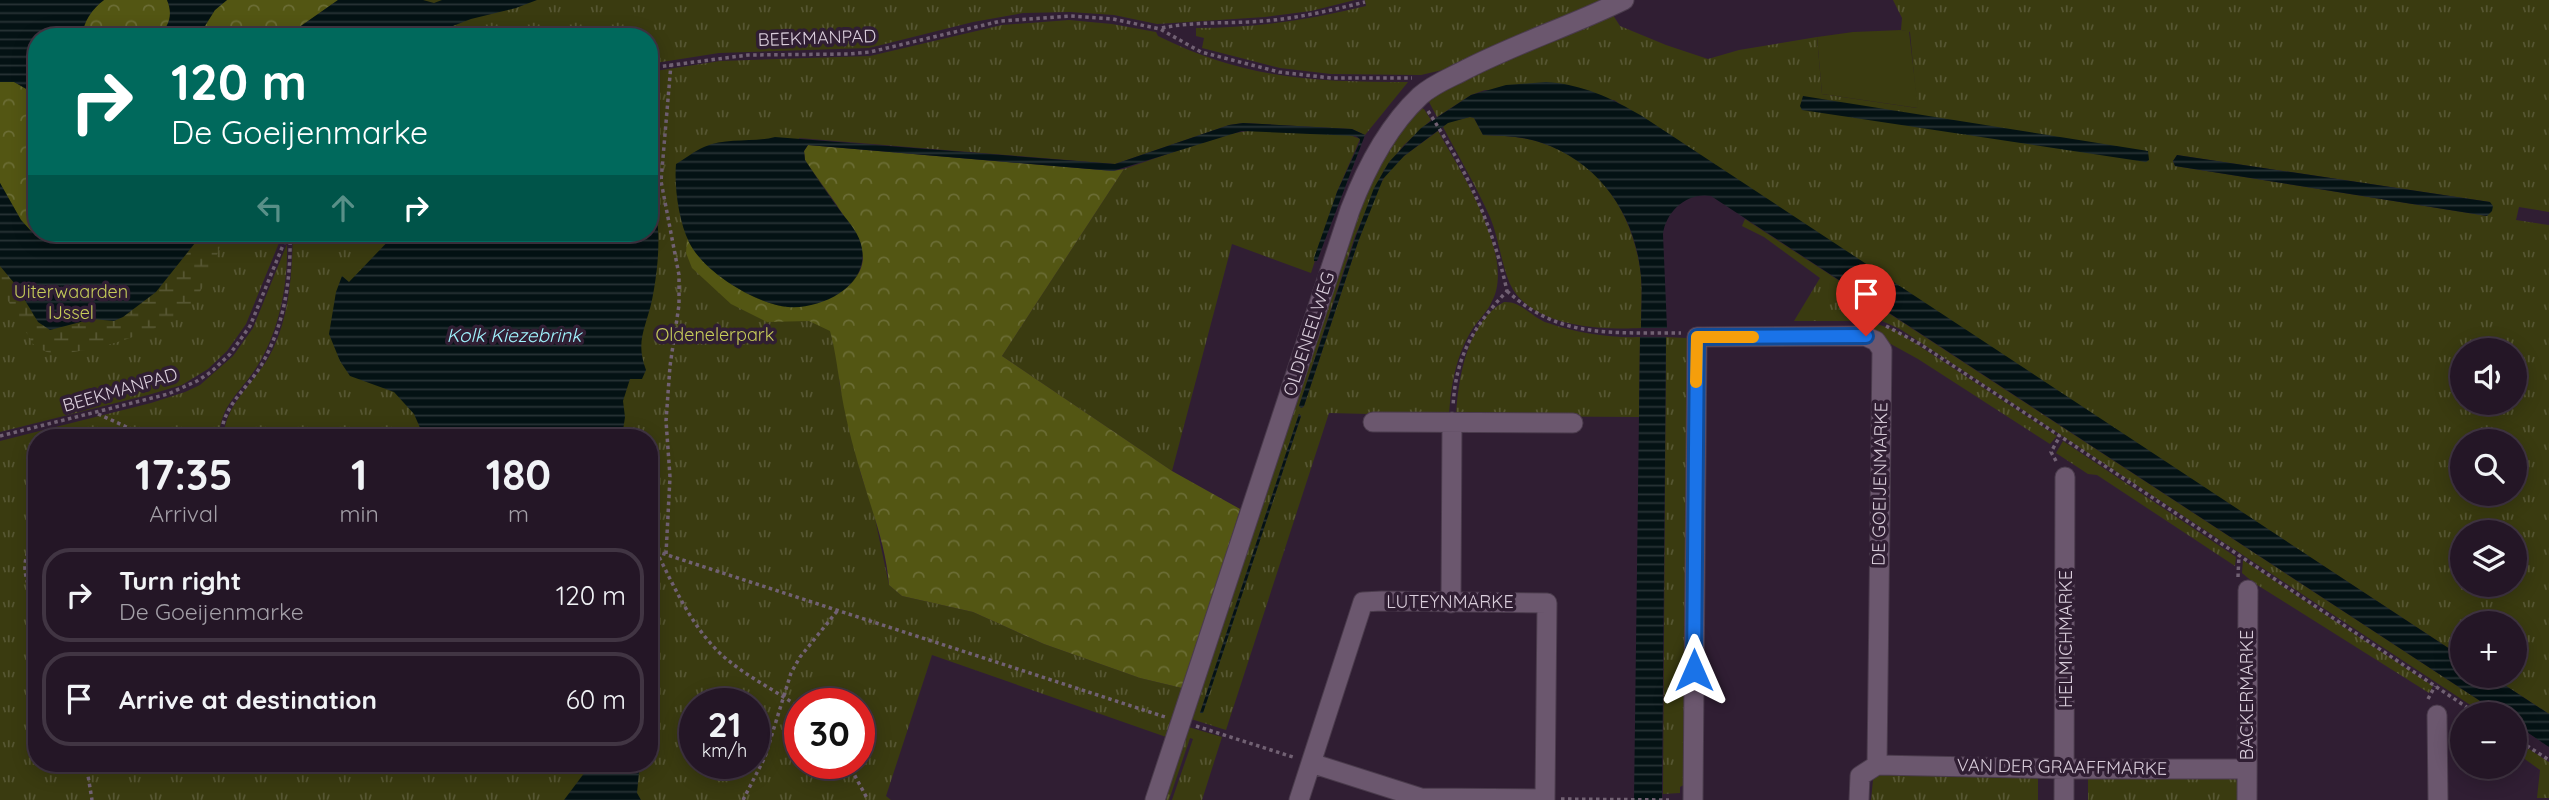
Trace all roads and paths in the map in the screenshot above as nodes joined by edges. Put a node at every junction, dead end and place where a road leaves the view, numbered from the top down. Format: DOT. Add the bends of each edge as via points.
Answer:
graph roads {
  1 [pos="1624,0"];
  2 [pos="1365,2"];
  3 [pos="1160,29"];
  4 [pos="671,64"];
  5 [pos="658,66"];
  6 [pos="1431,87"];
  7 [pos="1428,110"];
  8 [pos="658,172"];
  9 [pos="662,181"];
  10 [pos="285,242"];
  11 [pos="289,242"];
  12 [pos="1507,291"];
  13 [pos="1877,323"];
  14 [pos="1687,334"];
  15 [pos="96,413"];
  16 [pos="1373,422"];
  17 [pos="1452,422"];
  18 [pos="1573,423"];
  19 [pos="28,429"];
  20 [pos="29,429"];
  21 [pos="131,429"];
  22 [pos="222,429"];
  23 [pos="0,436"];
  24 [pos="2060,436"];
  25 [pos="2066,477"];
  26 [pos="28,551"];
  27 [pos="658,552"];
  28 [pos="666,554"];
  29 [pos="658,555"];
  30 [pos="28,582"];
  31 [pos="2248,590"];
  32 [pos="1451,603"];
  33 [pos="838,610"];
  34 [pos="783,698"];
  35 [pos="2459,702"];
  36 [pos="2437,715"];
  37 [pos="1181,722"];
  38 [pos="2527,746"];
  39 [pos="2549,760"];
  40 [pos="1311,763"];
  41 [pos="1877,765"];
  42 [pos="2065,769"];
  43 [pos="2247,769"];
  44 [pos="87,772"];
  45 [pos="857,779"];
  46 [pos="1545,799"];
  47 [pos="92,800"];
  48 [pos="743,800"];
  49 [pos="868,800"];
  50 [pos="1155,800"];
  51 [pos="1299,800"];
  52 [pos="1632,800"];
  53 [pos="1669,800"];
  54 [pos="1693,800"];
  55 [pos="1859,800"];
  56 [pos="2064,800"];
  57 [pos="2247,800"];
  58 [pos="2438,800"];
  1 -- 6 [label="street, OLDENEELWEG"];
  2 -- 3 [label="path" via="1294,18"];
  3 -- 4 [label="path, BEEKMANPAD" via="1113,19 1023,18 870,52 748,55"];
  3 -- 6 [label="path, BEEKMANPAD" via="1195,49 1268,70 1331,78 1418,78"];
  4 -- 5 [label="path, BEEKMANPAD"];
  4 -- 9 [label="path"];
  6 -- 37 [label="street, OLDENEELWEG" via="1389,133 1360,186"];
  7 -- 12 [label="path" via="1485,214"];
  8 -- 9 [label="path"];
  9 -- 28 [label="path" via="679,275 666,421 670,477"];
  10 -- 15 [label="path, BEEKMANPAD" via="250,326 220,363 183,388"];
  11 -- 22 [label="path" via="280,322 262,364 226,411"];
  12 -- 14 [label="path" via="1534,313 1556,323 1600,331"];
  12 -- 17 [label="path" via="1482,319 1465,348 1457,373"];
  13 -- 24 [label="path" via="1894,328"];
  14 -- 41 [label="street, DE GOEIJENMARKE" via="1866,336 1882,350"];
  14 -- 54 [label="street"];
  15 -- 20 [label="path, BEEKMANPAD"];
  15 -- 21 [label="path"];
  16 -- 17 [label="street"];
  17 -- 18 [label="street"];
  17 -- 32 [label="street"];
  19 -- 23 [label="path, BEEKMANPAD"];
  24 -- 25 [label="path" via="2051,452"];
  24 -- 35 [label="path"];
  25 -- 42 [label="street, HELMICHMARKE"];
  26 -- 30 [label="path" via="24,564"];
  27 -- 28 [label="path"];
  28 -- 33 [label="path"];
  29 -- 34 [label="path" via="691,619 713,646"];
  31 -- 43 [label="street, BACKERMARKE"];
  32 -- 40 [label="street, LUTEYNMARKE" via="1363,601"];
  32 -- 46 [label="street, LUTEYNMARKE" via="1547,603"];
  33 -- 34 [label="path" via="795,666"];
  33 -- 37 [label="path"];
  34 -- 48 [label="path" via="765,757"];
  36 -- 58 [label="street"];
  37 -- 40 [label="path"];
  37 -- 50 [label="street, OLDENEELWEG"];
  38 -- 39 [label="path"];
  40 -- 46 [label="street" via="1421,798"];
  40 -- 51 [label="street, LUTEYNMARKE"];
  41 -- 42 [label="street, VAN DER GRAAFFMARKE"];
  41 -- 55 [label="street" via="1860,776"];
  42 -- 43 [label="street, VAN DER GRAAFFMARKE"];
  42 -- 56 [label="street, HELMICHMARKE"];
  43 -- 57 [label="street, BACKERMARKE"];
  44 -- 47 [label="path"];
  45 -- 49 [label="path"];
  46 -- 52 [label="path"];
  52 -- 53 [label="path"];
}
